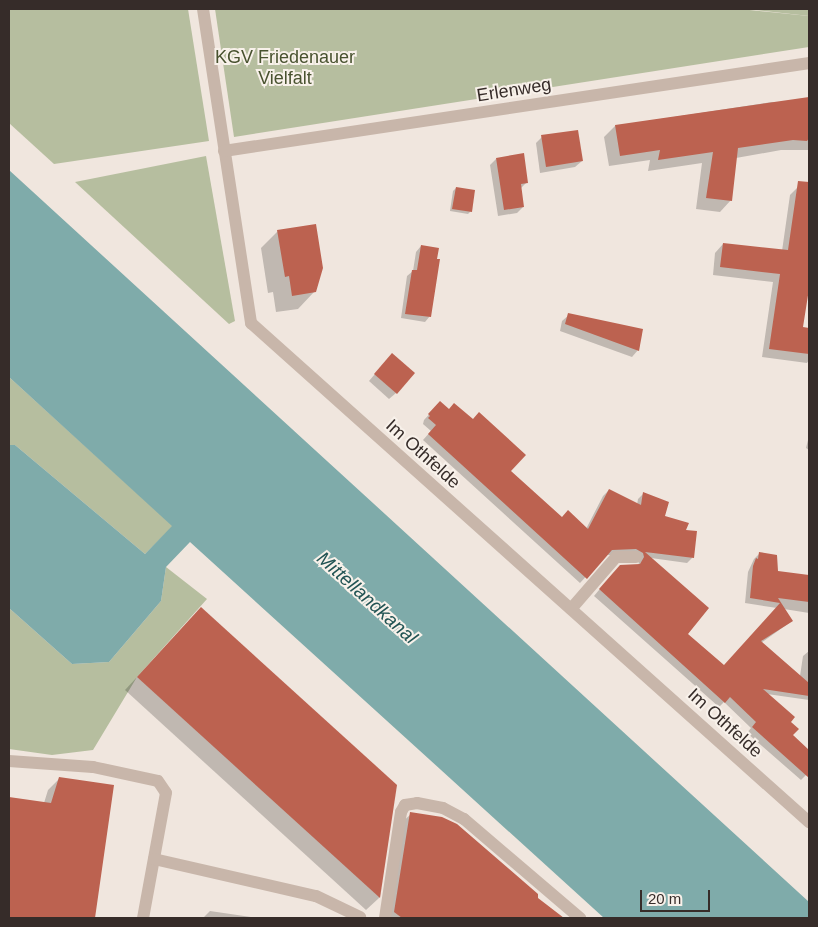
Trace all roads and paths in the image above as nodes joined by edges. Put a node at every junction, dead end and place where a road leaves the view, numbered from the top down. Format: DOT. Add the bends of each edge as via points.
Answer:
graph roads {
  1 [pos="203,9"];
  2 [pos="809,63"];
  3 [pos="224,151"];
  4 [pos="636,557"];
  5 [pos="571,609"];
  6 [pos="9,760"];
  7 [pos="809,822"];
  8 [pos="154,859"];
  9 [pos="360,917"];
  10 [pos="142,918"];
  11 [pos="385,918"];
  12 [pos="580,918"];
  1 -- 3 [label="street, Im Othfelde"];
  2 -- 3 [label="street, Erlenweg"];
  3 -- 5 [label="street, Im Othfelde" via="251,323"];
  4 -- 5 [label="street" via="616,558"];
  5 -- 7 [label="street, Im Othfelde"];
  6 -- 8 [label="street" via="93,767 158,781 166,794"];
  8 -- 9 [label="street" via="316,896"];
  8 -- 10 [label="street"];
  11 -- 12 [label="street" via="401,812 405,805 417,803 443,808 464,819"];
}
